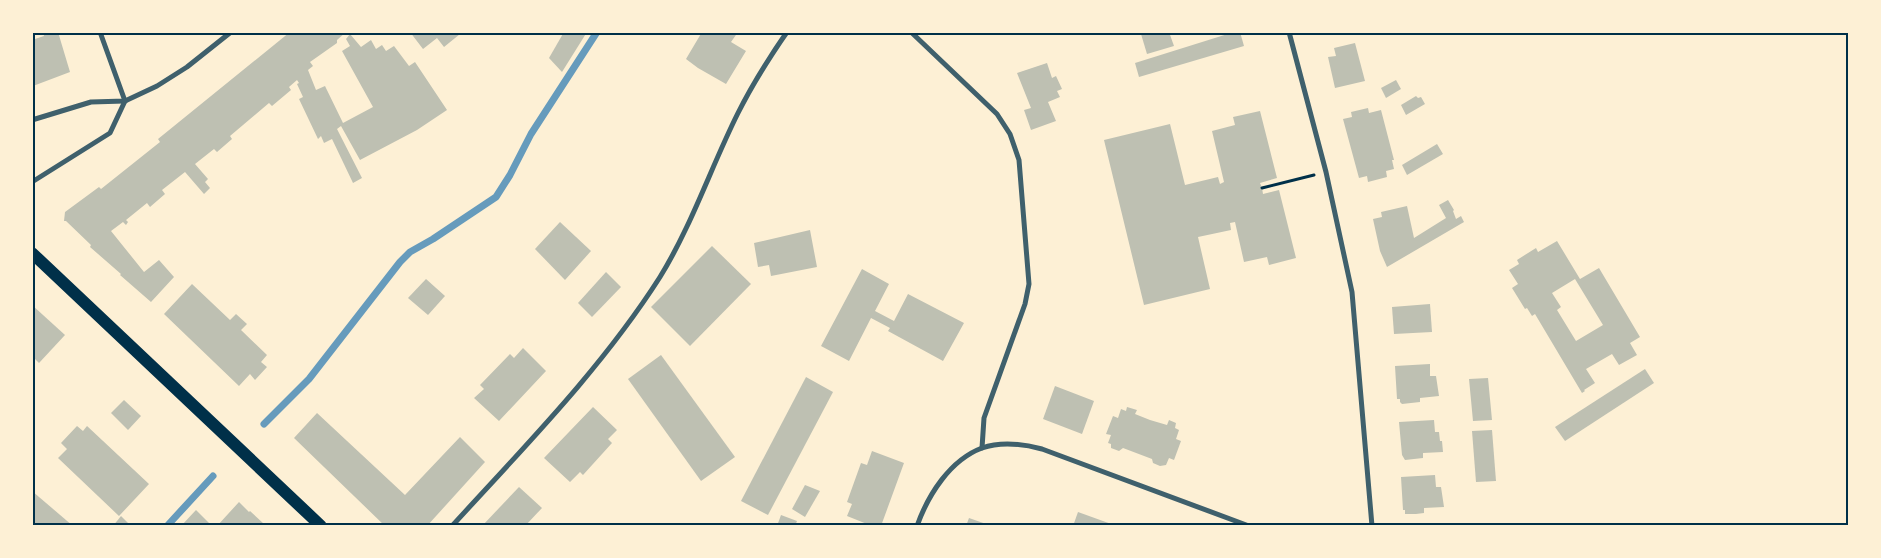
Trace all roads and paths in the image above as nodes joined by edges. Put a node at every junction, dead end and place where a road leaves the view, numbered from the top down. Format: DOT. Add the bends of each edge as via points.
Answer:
graph roads {
  1 [pos="100,32"];
  2 [pos="231,32"];
  3 [pos="787,32"];
  4 [pos="911,32"];
  5 [pos="1289,32"];
  6 [pos="125,101"];
  7 [pos="32,120"];
  8 [pos="1326,172"];
  9 [pos="32,182"];
  10 [pos="1262,188"];
  11 [pos="32,253"];
  12 [pos="982,448"];
  13 [pos="321,526"];
  14 [pos="452,526"];
  15 [pos="917,526"];
  16 [pos="1249,526"];
  17 [pos="1372,526"];
  1 -- 6 [label="street"];
  2 -- 6 [label="street" via="187,67"];
  3 -- 14 [label="street" via="738,113 660,276 578,387"];
  4 -- 12 [label="street" via="997,114 1010,134 1019,160 1029,284 1025,304 984,418"];
  5 -- 8 [label="street"];
  6 -- 7 [label="street" via="91,102"];
  6 -- 9 [label="street" via="110,133"];
  8 -- 10 [label="path"];
  8 -- 17 [label="street" via="1352,292"];
  11 -- 13 [label="main road"];
  12 -- 15 [label="street" via="962,459 948,473 933,492"];
  12 -- 16 [label="street" via="1020,444 1042,449"];
}
